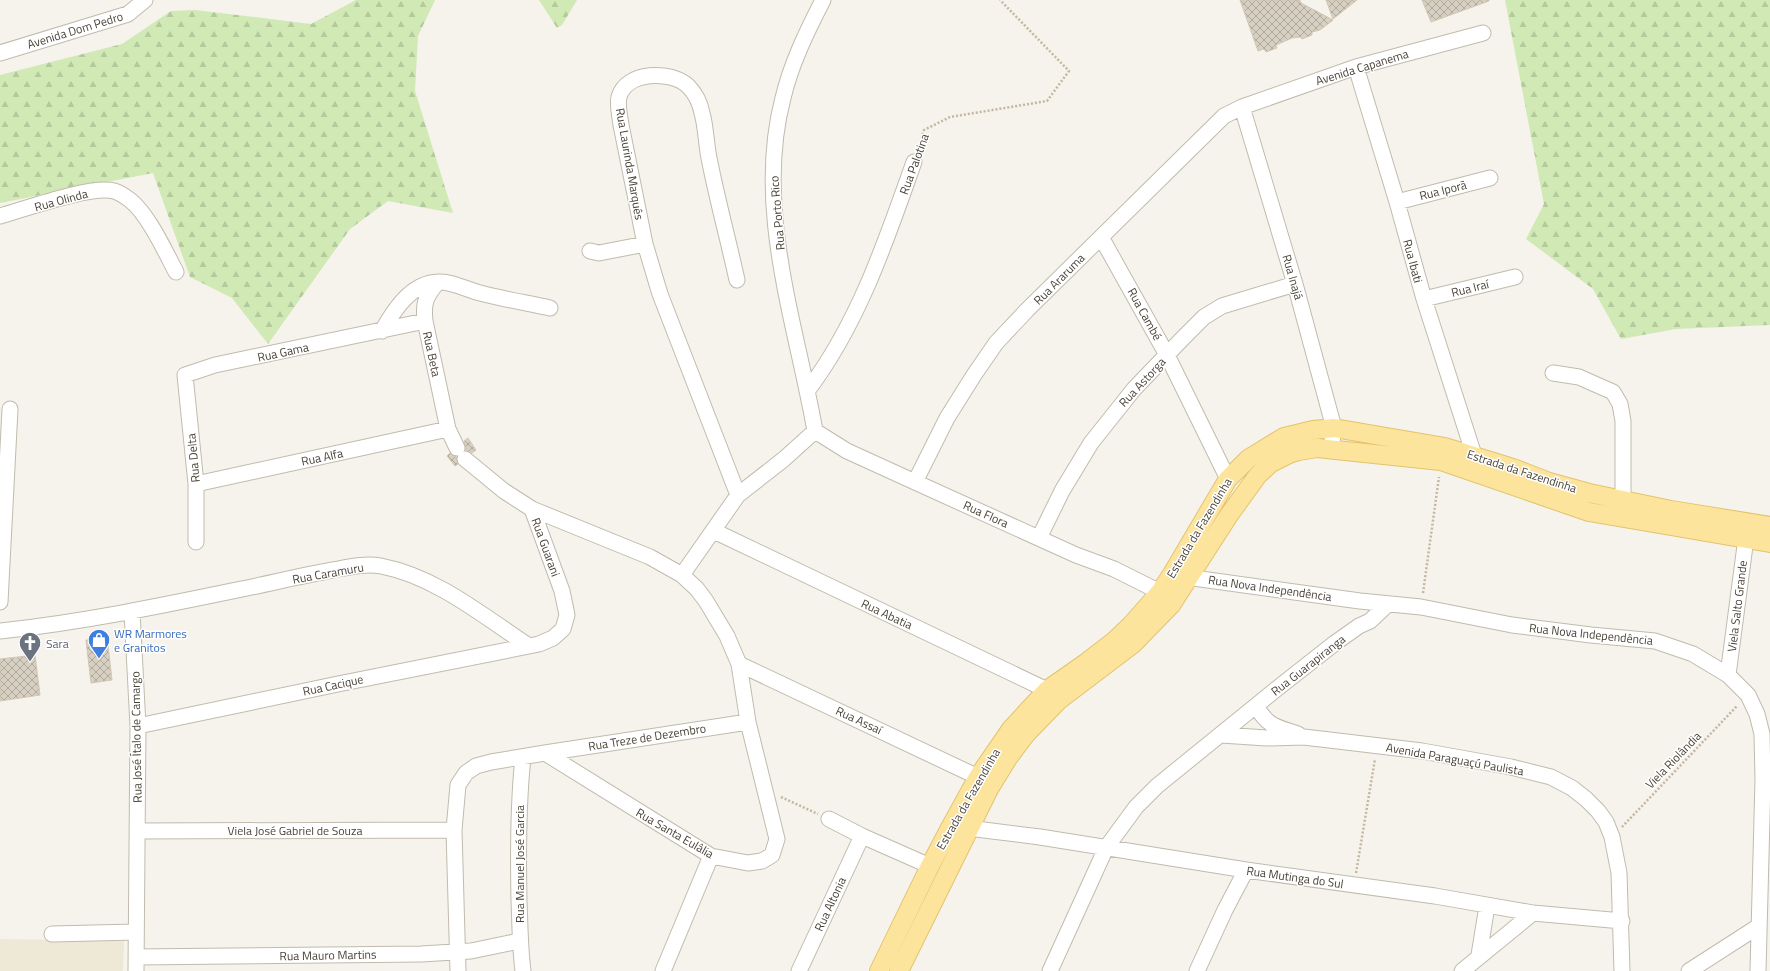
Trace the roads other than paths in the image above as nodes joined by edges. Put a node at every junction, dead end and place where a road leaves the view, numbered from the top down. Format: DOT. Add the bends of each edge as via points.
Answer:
graph roads {
  1 [pos="145,0"];
  2 [pos="823,0"];
  3 [pos="1484,33"];
  4 [pos="0,53"];
  5 [pos="1356,67"];
  6 [pos="1242,107"];
  7 [pos="914,162"];
  8 [pos="1490,178"];
  9 [pos="1397,202"];
  10 [pos="0,216"];
  11 [pos="1101,237"];
  12 [pos="645,244"];
  13 [pos="590,251"];
  14 [pos="176,272"];
  15 [pos="1516,277"];
  16 [pos="738,280"];
  17 [pos="438,282"];
  18 [pos="1295,284"];
  19 [pos="1424,299"];
  20 [pos="550,308"];
  21 [pos="425,321"];
  22 [pos="382,331"];
  23 [pos="1167,355"];
  24 [pos="1553,372"];
  25 [pos="185,375"];
  26 [pos="808,390"];
  27 [pos="10,409"];
  28 [pos="1334,428"];
  29 [pos="448,429"];
  30 [pos="815,431"];
  31 [pos="1331,449"];
  32 [pos="1474,455"];
  33 [pos="1228,479"];
  34 [pos="915,482"];
  35 [pos="196,484"];
  36 [pos="738,495"];
  37 [pos="1623,500"];
  38 [pos="532,509"];
  39 [pos="1770,526"];
  40 [pos="714,532"];
  41 [pos="1039,538"];
  42 [pos="1746,538"];
  43 [pos="196,542"];
  44 [pos="1770,543"];
  45 [pos="1172,574"];
  46 [pos="682,575"];
  47 [pos="1190,578"];
  48 [pos="1160,592"];
  49 [pos="1360,601"];
  50 [pos="0,602"];
  51 [pos="1388,604"];
  52 [pos="132,612"];
  53 [pos="1359,626"];
  54 [pos="0,631"];
  55 [pos="529,646"];
  56 [pos="739,664"];
  57 [pos="1728,675"];
  58 [pos="1053,695"];
  59 [pos="1256,706"];
  60 [pos="748,722"];
  61 [pos="138,726"];
  62 [pos="1225,732"];
  63 [pos="1304,737"];
  64 [pos="545,752"];
  65 [pos="523,757"];
  66 [pos="978,776"];
  67 [pos="829,819"];
  68 [pos="968,828"];
  69 [pos="137,830"];
  70 [pos="454,830"];
  71 [pos="862,836"];
  72 [pos="1106,848"];
  73 [pos="711,856"];
  74 [pos="930,866"];
  75 [pos="1246,870"];
  76 [pos="1487,906"];
  77 [pos="1533,913"];
  78 [pos="1763,920"];
  79 [pos="1622,921"];
  80 [pos="136,932"];
  81 [pos="52,934"];
  82 [pos="519,941"];
  83 [pos="457,952"];
  84 [pos="1479,955"];
  85 [pos="136,964"];
  86 [pos="458,971"];
  87 [pos="523,971"];
  88 [pos="663,971"];
  89 [pos="798,971"];
  90 [pos="879,971"];
  91 [pos="899,971"];
  92 [pos="1050,971"];
  93 [pos="1197,971"];
  94 [pos="1462,971"];
  95 [pos="1622,971"];
  96 [pos="1689,971"];
  97 [pos="1758,971"];
  1 -- 4 [label="street, Avenida Dom Pedro" via="128,14"];
  2 -- 26 [label="street, Rua Porto Rico" via="801,46 783,98 776,131 773,169 778,240"];
  3 -- 5 [label="street, Avenida Capanema"];
  5 -- 6 [label="street, Avenida Capanema"];
  5 -- 9 [label="street, Rua Ibati"];
  6 -- 11 [label="street, Rua Araruma" via="1224,116 1212,126"];
  6 -- 18 [label="street, Rua Inajá"];
  7 -- 26 [label="street, Rua Palotina" via="880,258 857,308 836,349"];
  8 -- 9 [label="street, Rua Iporã"];
  9 -- 19 [label="street, Rua Ibati"];
  10 -- 14 [label="street, Rua Olinda" via="72,195 113,191 130,199 141,212"];
  11 -- 23 [label="street, Rua Cambé"];
  11 -- 34 [label="street, Rua Araruma" via="996,343 947,418"];
  12 -- 13 [label="street" via="598,253"];
  12 -- 16 [label="street, Rua Laurinda Marquês" via="621,125 620,97 624,89 640,78 662,75 687,86 697,98"];
  12 -- 36 [label="street, Rua Laurinda Marquês" via="660,294"];
  15 -- 19 [label="street, Rua Iraí"];
  17 -- 20 [label="street"];
  17 -- 21 [label="street, Rua Beta" via="428,294 423,307"];
  17 -- 22 [label="street" via="420,287 408,296 398,306"];
  18 -- 23 [label="street, Rua Astorga" via="1222,306 1204,318"];
  18 -- 28 [label="street, Rua Inajá"];
  19 -- 32 [label="street, Rua Ibati"];
  21 -- 22 [label="street, Rua Gama"];
  21 -- 29 [label="street, Rua Beta"];
  22 -- 25 [label="street, Rua Gama" via="215,365"];
  23 -- 33 [label="street, Rua Cambé"];
  23 -- 41 [label="street, Rua Astorga" via="1134,388 1091,443 1062,490"];
  24 -- 37 [label="street" via="1579,377 1613,392 1620,404 1623,421"];
  25 -- 35 [label="street, Rua Delta"];
  26 -- 30 [label="street, Rua Porto Rico"];
  27 -- 50 [label="street"];
  28 -- 31 [label="street, Rua Inajá"];
  28 -- 32 [label="main road, Estrada da Fazendinha" via="1445,447"];
  28 -- 33 [label="main road, Estrada da Fazendinha" via="1284,437 1248,459"];
  29 -- 35 [label="street, Rua Alfa"];
  29 -- 38 [label="street, Rua Guarani" via="461,453 504,491"];
  30 -- 34 [label="street, Rua Flora" via="848,451"];
  30 -- 36 [label="street"];
  31 -- 42 [label="main road, Estrada da Fazendinha" via="1441,461 1589,512"];
  31 -- 47 [label="main road, Estrada da Fazendinha" via="1299,451 1271,463 1245,492"];
  32 -- 37 [label="main road, Estrada da Fazendinha" via="1549,482"];
  33 -- 45 [label="main road, Estrada da Fazendinha"];
  34 -- 41 [label="street, Rua Flora"];
  35 -- 43 [label="street, Rua Delta"];
  36 -- 40 [label="street"];
  37 -- 39 [label="main road, Estrada da Fazendinha"];
  38 -- 46 [label="street, Rua Santa Eulâlia" via="650,557"];
  38 -- 55 [label="street, Rua Guarani" via="562,591 567,615 564,629 553,638"];
  40 -- 46 [label="street"];
  40 -- 58 [label="street, Rua Abatia"];
  41 -- 48 [label="street, Rua Flora" via="1114,569"];
  42 -- 44 [label="main road, Estrada da Fazendinha"];
  42 -- 57 [label="street, Viela Salto Grande"];
  45 -- 47 [label="street, Rua Nova Independência"];
  45 -- 48 [label="main road, Estrada da Fazendinha"];
  46 -- 56 [label="street, Rua Santa Eulâlia" via="706,601 727,636"];
  47 -- 49 [label="street, Rua Nova Independência"];
  47 -- 58 [label="main road, Estrada da Fazendinha" via="1171,605 1133,644"];
  48 -- 58 [label="main road, Estrada da Fazendinha" via="1114,642"];
  49 -- 51 [label="street, Rua Nova Independência"];
  49 -- 53 [label="street"];
  51 -- 53 [label="street, Rua Guarapiranga" via="1370,621"];
  51 -- 57 [label="street, Rua Nova Independência" via="1421,607 1512,625 1655,640 1693,654"];
  52 -- 54 [label="street" via="56,625"];
  52 -- 55 [label="street, Rua Caramuru" via="316,573 379,565 400,570 441,589"];
  52 -- 61 [label="street, Rua José Ítalo de Camargo"];
  53 -- 59 [label="street, Rua Guarapiranga"];
  55 -- 61 [label="street, Rua Cacique"];
  56 -- 60 [label="street, Rua Santa Eulâlia"];
  56 -- 66 [label="street, Rua Assaí"];
  57 -- 78 [label="street, Rua Nova Independência" via="1748,695 1757,714 1762,734"];
  58 -- 66 [label="main road, Estrada da Fazendinha" via="1011,729"];
  58 -- 68 [label="main road, Estrada da Fazendinha" via="1008,758"];
  59 -- 62 [label="street, Rua Guarapiranga"];
  59 -- 63 [label="street, Avenida Paraguaçú Paulista" via="1269,724"];
  60 -- 64 [label="street, Rua Treze de Dezembro"];
  60 -- 73 [label="street, Rua Santa Eulâlia" via="777,839 772,855 762,861 748,863"];
  61 -- 69 [label="street, Rua José Ítalo de Camargo"];
  62 -- 63 [label="street, Avenida Paraguaçú Paulista" via="1267,738"];
  62 -- 72 [label="street" via="1136,807"];
  63 -- 79 [label="street, Avenida Paraguaçú Paulista" via="1470,759 1551,777 1572,788 1598,811 1612,837 1619,873"];
  64 -- 65 [label="street"];
  64 -- 73 [label="street, Rua Santa Eulâlia"];
  65 -- 70 [label="street" via="476,766 466,773 458,785"];
  65 -- 82 [label="street, Rua Manuel José Garcia" via="519,794"];
  66 -- 74 [label="main road, Estrada da Fazendinha"];
  67 -- 71 [label="street"];
  68 -- 72 [label="street, Rua Mutinga do Sul"];
  68 -- 91 [label="main road, Estrada da Fazendinha"];
  69 -- 70 [label="street, Viela José Gabriel de Souza"];
  69 -- 80 [label="street, Rua José Ítalo de Camargo"];
  70 -- 83 [label="street"];
  71 -- 74 [label="street"];
  71 -- 89 [label="street, Rua Altonia"];
  72 -- 75 [label="street, Rua Mutinga do Sul"];
  72 -- 92 [label="street"];
  73 -- 88 [label="street"];
  74 -- 90 [label="main road, Estrada da Fazendinha"];
  75 -- 76 [label="street, Rua Mutinga do Sul" via="1435,896"];
  75 -- 93 [label="street"];
  76 -- 77 [label="street, Rua Mutinga do Sul"];
  76 -- 84 [label="street"];
  77 -- 79 [label="street, Rua Mutinga do Sul"];
  77 -- 84 [label="street" via="1506,937"];
  78 -- 96 [label="street"];
  78 -- 97 [label="street, Rua Nova Independência"];
  79 -- 95 [label="street, Avenida Paraguaçú Paulista"];
  80 -- 81 [label="street"];
  80 -- 85 [label="street, Rua José Ítalo de Camargo"];
  82 -- 83 [label="street, Rua Mauro Martins"];
  82 -- 87 [label="street, Rua Manuel José Garcia"];
  83 -- 85 [label="street, Rua Mauro Martins"];
  83 -- 86 [label="street"];
  84 -- 94 [label="street"];
}
